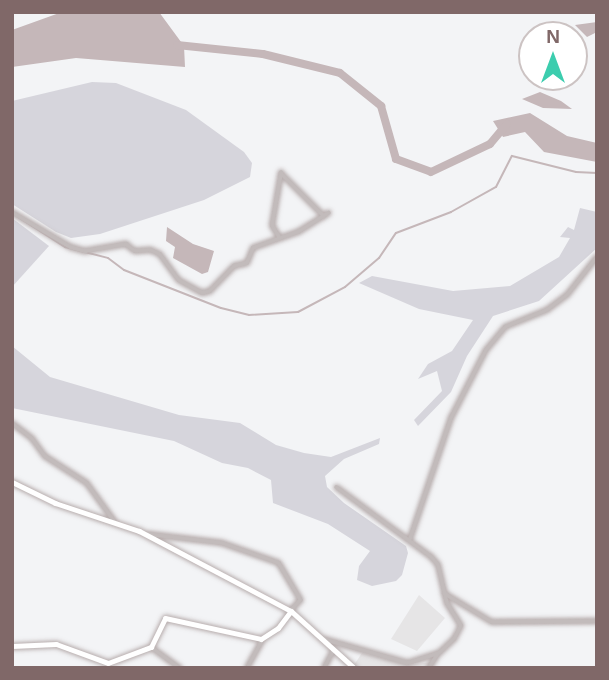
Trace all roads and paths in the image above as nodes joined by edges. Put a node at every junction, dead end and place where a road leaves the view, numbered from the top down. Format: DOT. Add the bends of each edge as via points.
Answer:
graph roads {
  1 [pos="12,212"];
  2 [pos="328,213"];
  3 [pos="324,216"];
  4 [pos="279,237"];
  5 [pos="597,257"];
  6 [pos="12,423"];
  7 [pos="12,482"];
  8 [pos="337,488"];
  9 [pos="117,523"];
  10 [pos="146,534"];
  11 [pos="410,539"];
  12 [pos="444,593"];
  13 [pos="291,611"];
  14 [pos="597,621"];
  15 [pos="264,638"];
  16 [pos="322,639"];
  17 [pos="12,646"];
  18 [pos="151,647"];
  19 [pos="334,649"];
  20 [pos="439,653"];
  21 [pos="114,665"];
  22 [pos="180,668"];
  23 [pos="247,668"];
  24 [pos="324,668"];
  25 [pos="354,668"];
  26 [pos="429,668"];
  1 -- 4 [label="street" via="85,251 126,244 135,251 151,250 160,254 179,280 202,293 210,291 234,266 247,262 253,248"];
  2 -- 3 [label="street"];
  3 -- 4 [label="street" via="298,232"];
  3 -- 4 [label="street" via="281,173 272,212 272,226"];
  5 -- 11 [label="street" via="567,295 547,310 505,327 486,349 451,418"];
  6 -- 9 [label="street" via="32,438 45,456 87,483"];
  7 -- 9 [label="main road" via="55,503"];
  8 -- 11 [label="street" via="398,535"];
  9 -- 10 [label="main road"];
  10 -- 13 [label="main road"];
  10 -- 13 [label="street" via="222,542 279,563 301,600"];
  11 -- 12 [label="street" via="438,565"];
  12 -- 14 [label="street" via="492,622"];
  12 -- 20 [label="street" via="461,626"];
  13 -- 15 [label="main road"];
  13 -- 16 [label="main road"];
  15 -- 18 [label="main road" via="168,618"];
  15 -- 23 [label="street"];
  16 -- 19 [label="main road"];
  16 -- 20 [label="street" via="408,663"];
  17 -- 21 [label="main road" via="56,644"];
  18 -- 21 [label="main road"];
  18 -- 22 [label="street"];
  19 -- 24 [label="street"];
  19 -- 25 [label="main road"];
  20 -- 26 [label="street"];
}
